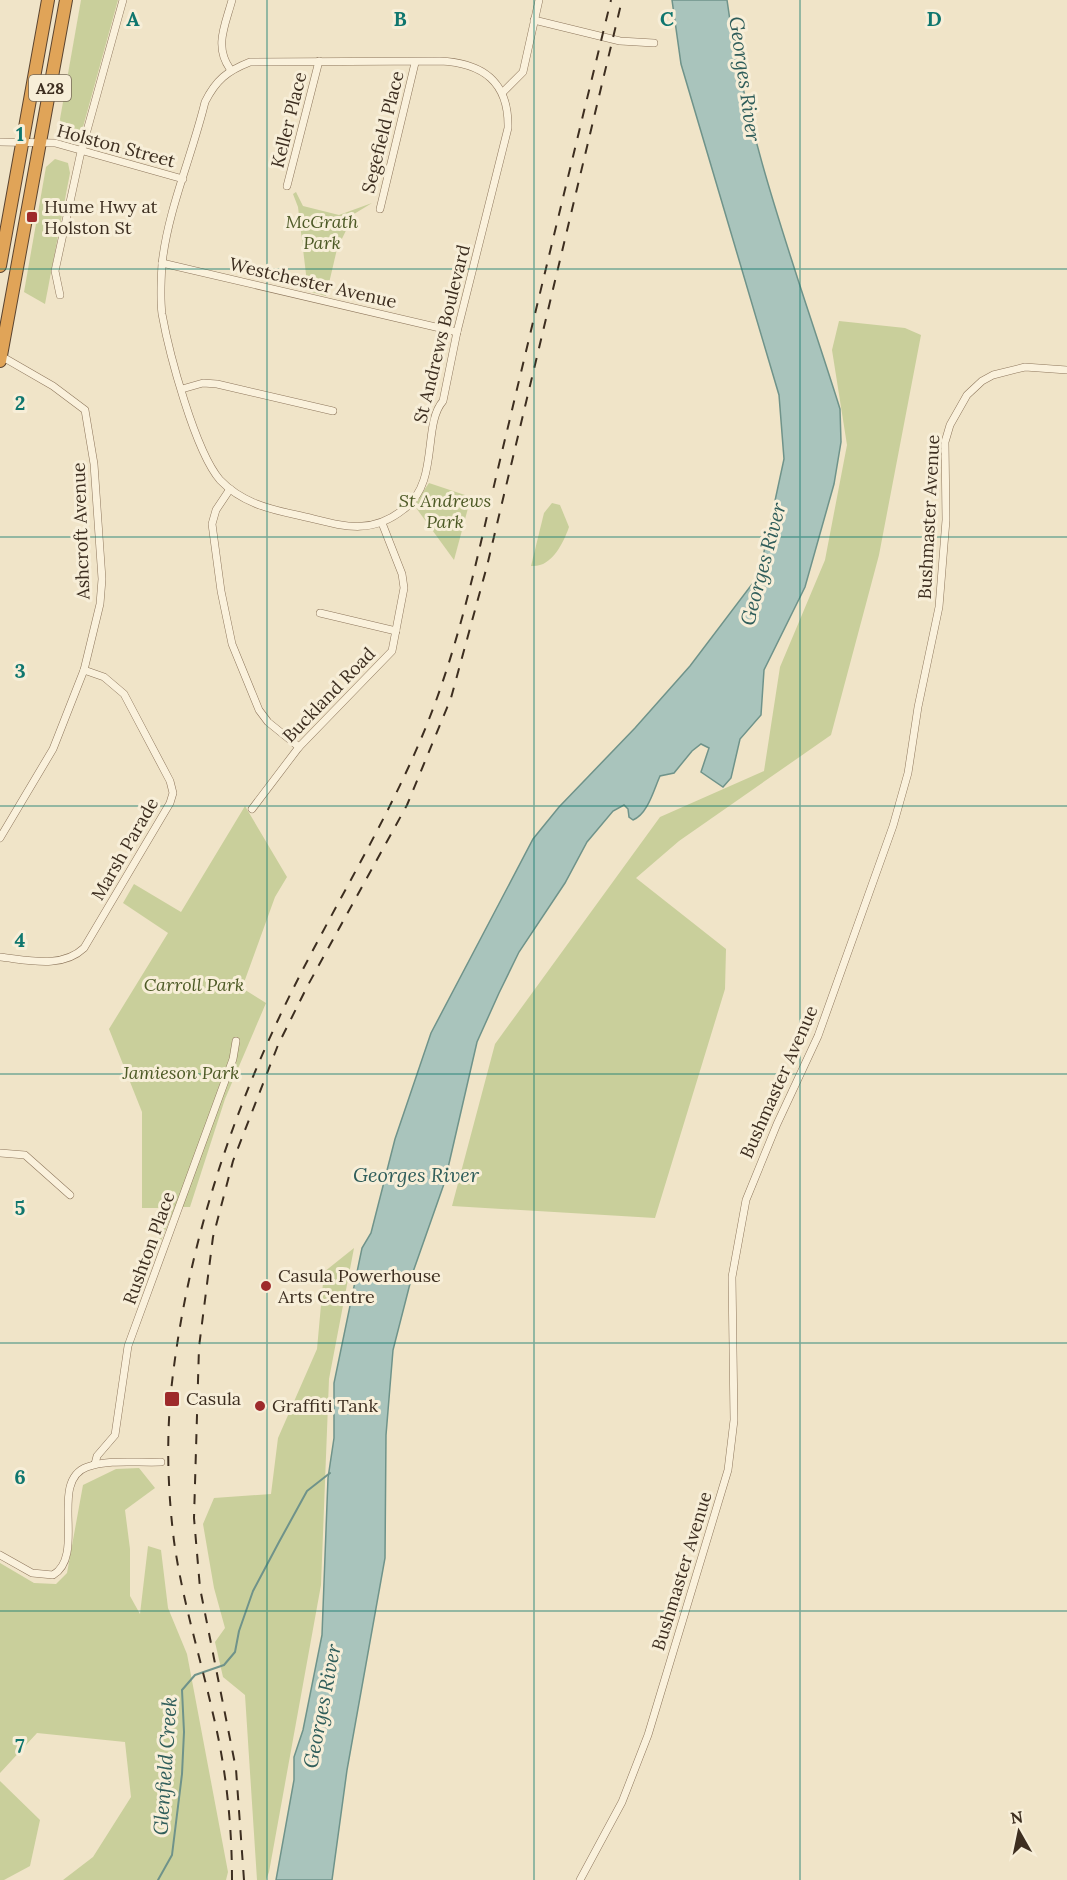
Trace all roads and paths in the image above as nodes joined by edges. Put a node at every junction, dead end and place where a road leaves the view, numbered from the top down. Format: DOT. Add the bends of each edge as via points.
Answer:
graph roads {
  1 [pos="48,0"];
  2 [pos="66,0"];
  3 [pos="123,0"];
  4 [pos="232,0"];
  5 [pos="539,0"];
  6 [pos="534,20"];
  7 [pos="654,44"];
  8 [pos="319,62"];
  9 [pos="416,63"];
  10 [pos="230,69"];
  11 [pos="503,92"];
  12 [pos="0,142"];
  13 [pos="22,142"];
  14 [pos="41,142"];
  15 [pos="81,150"];
  16 [pos="183,179"];
  17 [pos="287,186"];
  18 [pos="380,209"];
  19 [pos="162,263"];
  20 [pos="0,266"];
  21 [pos="60,295"];
  22 [pos="457,332"];
  23 [pos="0,358"];
  24 [pos="1067,370"];
  25 [pos="182,389"];
  26 [pos="333,411"];
  27 [pos="230,489"];
  28 [pos="382,523"];
  29 [pos="320,613"];
  30 [pos="396,631"];
  31 [pos="84,670"];
  32 [pos="298,747"];
  33 [pos="252,809"];
  34 [pos="0,838"];
  35 [pos="0,957"];
  36 [pos="236,1041"];
  37 [pos="0,1153"];
  38 [pos="70,1195"];
  39 [pos="161,1462"];
  40 [pos="95,1464"];
  41 [pos="0,1555"];
  42 [pos="580,1880"];
  1 -- 13 [label="highway, A28"];
  2 -- 14 [label="highway, A28"];
  3 -- 15 [label="street"];
  4 -- 10 [label="street" via="221,43 222,57"];
  5 -- 6 [label="street"];
  6 -- 7 [label="street" via="620,41"];
  6 -- 11 [label="street" via="523,72"];
  8 -- 9 [label="street"];
  8 -- 10 [label="street" via="250,62"];
  8 -- 17 [label="street, Keller Place"];
  9 -- 11 [label="street" via="460,62 478,68"];
  9 -- 18 [label="street, Segefield Place"];
  10 -- 16 [label="street, St Andrews Boulevard" via="205,102"];
  11 -- 22 [label="street, St Andrews Boulevard" via="508,128"];
  12 -- 13 [label="street, Holston Street"];
  13 -- 14 [label="street, Holston Street"];
  13 -- 20 [label="highway, A28"];
  14 -- 15 [label="street, Holston Street"];
  14 -- 23 [label="highway, A28"];
  15 -- 16 [label="street, Holston Street"];
  15 -- 21 [label="street" via="54,271"];
  16 -- 19 [label="street, St Andrews Boulevard"];
  19 -- 22 [label="street, Westchester Avenue"];
  19 -- 25 [label="street, St Andrews Boulevard" via="162,314"];
  22 -- 28 [label="street, St Andrews Boulevard" via="443,401 436,409 425,475 412,501"];
  23 -- 31 [label="street, Ashcroft Avenue" via="82,405 88,415 102,579"];
  24 -- 42 [label="street, Bushmaster Avenue" via="1025,367 993,375 967,395 950,425 945,442 946,520 939,607 908,773 818,1036 746,1200 732,1277 734,1420 728,1470 648,1735 622,1802"];
  25 -- 26 [label="street" via="203,383 218,384"];
  25 -- 27 [label="street, St Andrews Boulevard" via="202,452"];
  27 -- 28 [label="street, St Andrews Boulevard" via="249,502 277,511 351,527"];
  27 -- 32 [label="street" via="212,524 232,644 259,710"];
  28 -- 30 [label="street, Buckland Road" via="403,581"];
  29 -- 30 [label="street"];
  30 -- 32 [label="street, Buckland Road" via="386,659"];
  31 -- 34 [label="street, Ashcroft Avenue" via="45,765"];
  31 -- 35 [label="street, Marsh Parade" via="104,676 124,694 173,793 84,948 75,957 50,961"];
  32 -- 33 [label="street, Buckland Road"];
  36 -- 40 [label="street, Rushton Place" via="229,1070 128,1346 115,1435"];
  37 -- 38 [label="street" via="25,1155"];
  39 -- 40 [label="street"];
  40 -- 41 [label="street, Rushton Place" via="84,1468 72,1482 66,1556 57,1573 39,1576"];
}
